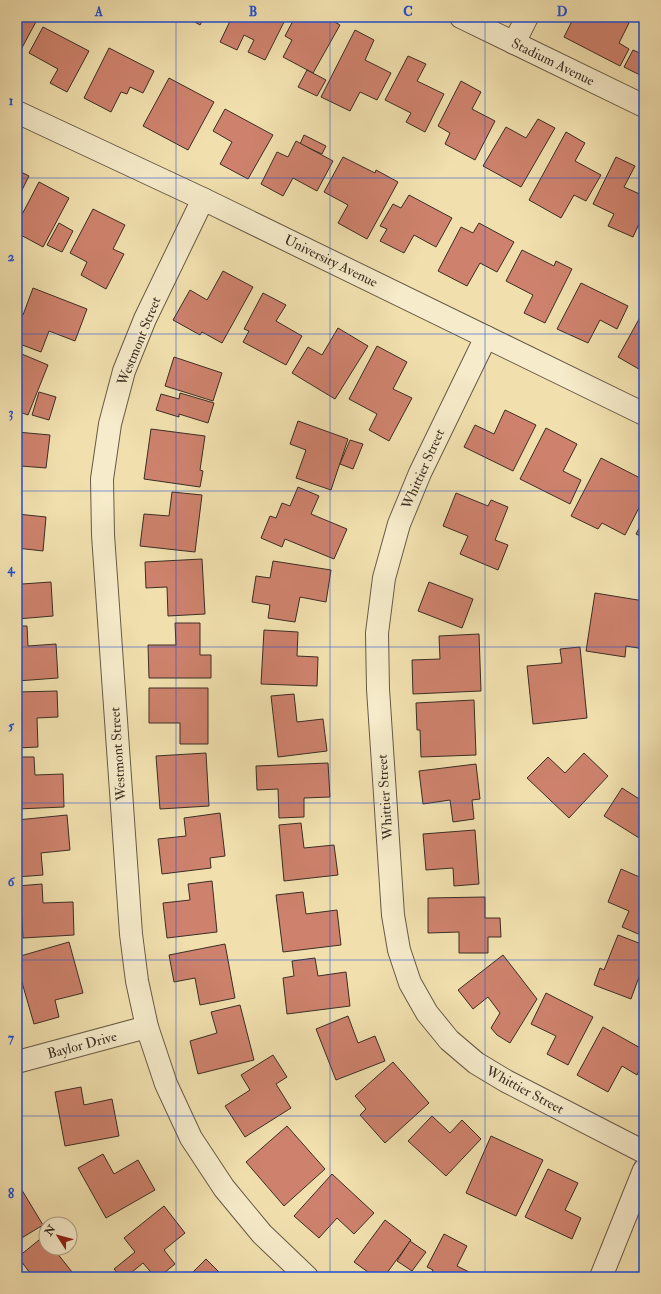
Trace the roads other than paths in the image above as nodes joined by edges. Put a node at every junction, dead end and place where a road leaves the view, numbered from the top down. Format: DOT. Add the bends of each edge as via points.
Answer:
graph roads {
  1 [pos="461,17"];
  2 [pos="527,17"];
  3 [pos="514,43"];
  4 [pos="644,106"];
  5 [pos="17,112"];
  6 [pos="203,199"];
  7 [pos="486,337"];
  8 [pos="644,414"];
  9 [pos="147,1027"];
  10 [pos="17,1062"];
  11 [pos="644,1152"];
  12 [pos="644,1170"];
  13 [pos="307,1277"];
  14 [pos="601,1277"];
  1 -- 3 [label="street, Stadium Avenue"];
  2 -- 3 [label="street"];
  3 -- 4 [label="street, Stadium Avenue"];
  5 -- 6 [label="street, University Avenue"];
  6 -- 7 [label="street, University Avenue"];
  6 -- 9 [label="street, Westmont Street" via="145,319 124,371 110,424 102,479 103,535 131,934 137,981"];
  7 -- 8 [label="street, University Avenue"];
  7 -- 11 [label="street, Whittier Street" via="420,473 399,524 384,578 378,633 378,689 393,915 399,950 410,983 428,1013 449,1040 476,1063"];
  9 -- 10 [label="street, Baylor Drive"];
  9 -- 13 [label="street, Westmont Street" via="166,1084 192,1138 216,1176 262,1234"];
  12 -- 14 [label="street"];
}
